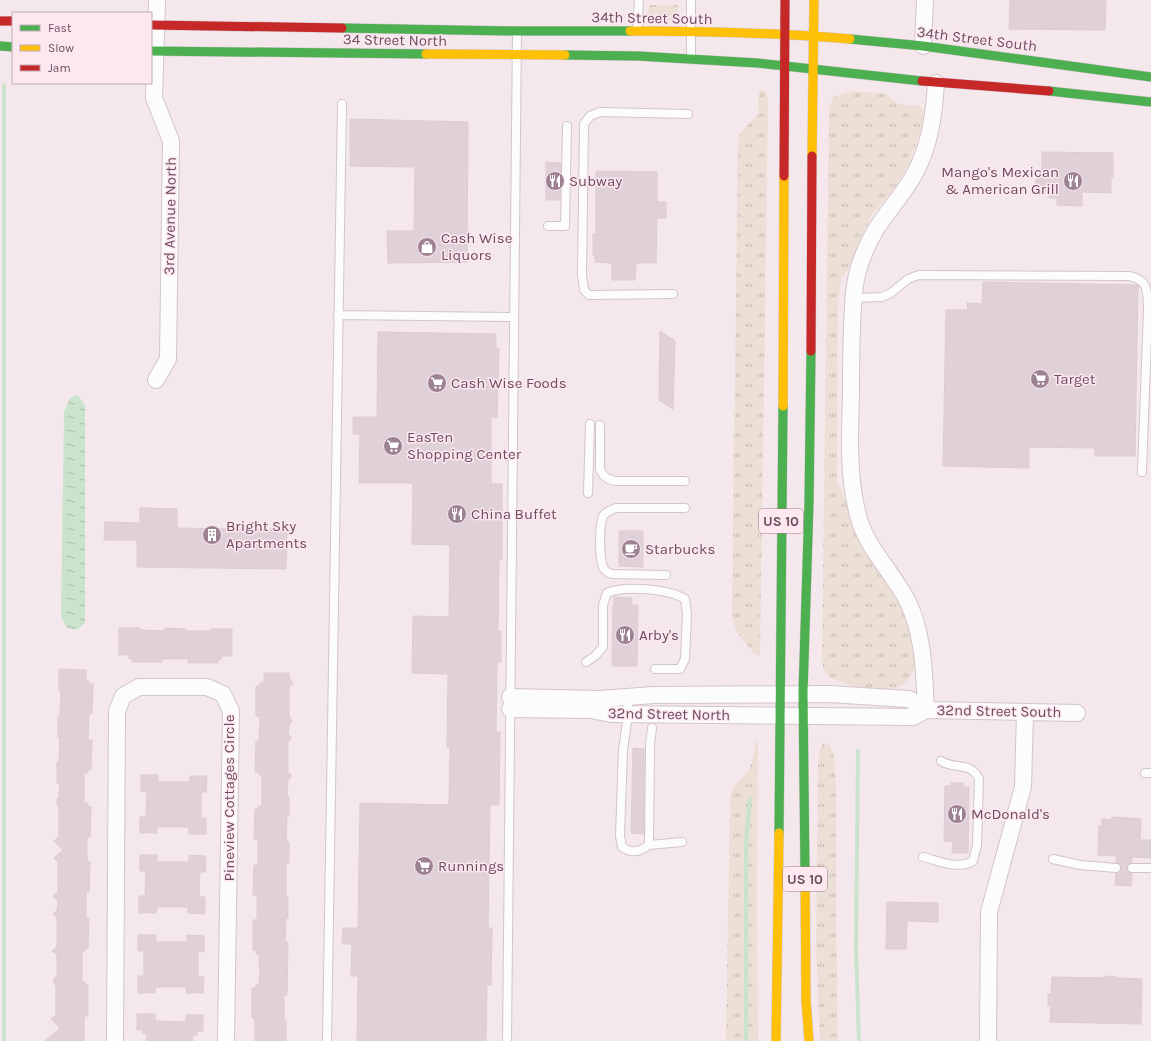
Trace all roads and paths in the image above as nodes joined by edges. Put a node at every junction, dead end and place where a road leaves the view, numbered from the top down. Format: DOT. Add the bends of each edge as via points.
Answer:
graph roads {
  1 [pos="157,0"];
  2 [pos="638,0"];
  3 [pos="691,0"];
  4 [pos="785,0"];
  5 [pos="814,0"];
  6 [pos="925,0"];
  7 [pos="0,21"];
  8 [pos="12,21"];
  9 [pos="154,25"];
  10 [pos="394,28"];
  11 [pos="517,31"];
  12 [pos="637,31"];
  13 [pos="690,31"];
  14 [pos="784,35"];
  15 [pos="813,36"];
  16 [pos="0,46"];
  17 [pos="923,46"];
  18 [pos="12,47"];
  19 [pos="153,51"];
  20 [pos="393,54"];
  21 [pos="516,55"];
  22 [pos="691,58"];
  23 [pos="784,66"];
  24 [pos="812,70"];
  25 [pos="1151,77"];
  26 [pos="936,83"];
  27 [pos="1151,102"];
  28 [pos="342,104"];
  29 [pos="688,114"];
  30 [pos="567,126"];
  31 [pos="548,226"];
  32 [pos="674,294"];
  33 [pos="854,298"];
  34 [pos="338,315"];
  35 [pos="514,317"];
  36 [pos="156,380"];
  37 [pos="590,424"];
  38 [pos="600,425"];
  39 [pos="1142,472"];
  40 [pos="685,481"];
  41 [pos="588,493"];
  42 [pos="685,508"];
  43 [pos="666,575"];
  44 [pos="586,662"];
  45 [pos="655,669"];
  46 [pos="803,693"];
  47 [pos="781,694"];
  48 [pos="628,697"];
  49 [pos="510,703"];
  50 [pos="926,710"];
  51 [pos="1025,712"];
  52 [pos="1077,713"];
  53 [pos="628,715"];
  54 [pos="780,716"];
  55 [pos="804,716"];
  56 [pos="652,728"];
  57 [pos="941,761"];
  58 [pos="682,842"];
  59 [pos="649,845"];
  60 [pos="924,857"];
  61 [pos="1053,859"];
  62 [pos="1116,868"];
  63 [pos="1132,868"];
  64 [pos="1151,868"];
  65 [pos="115,1041"];
  66 [pos="226,1041"];
  67 [pos="327,1041"];
  68 [pos="507,1041"];
  69 [pos="776,1041"];
  70 [pos="809,1041"];
  71 [pos="988,1041"];
  1 -- 9 [label="street, 3rd Avenue North"];
  2 -- 12 [label="lane"];
  3 -- 13 [label="lane"];
  4 -- 14 [label="main road, US 10"];
  5 -- 15 [label="main road, US 10"];
  6 -- 17 [label="street"];
  7 -- 8 [label="main road"];
  9 -- 10 [label="main road, 34th Street South" via="257,29"];
  9 -- 19 [label="street, 3rd Avenue North"];
  10 -- 11 [label="main road, 34th Street South"];
  10 -- 20 [label="street"];
  11 -- 12 [label="main road, 34th Street South"];
  11 -- 21 [label="lane"];
  12 -- 13 [label="main road, 34th Street South"];
  13 -- 14 [label="main road, 34th Street South"];
  13 -- 22 [label="lane"];
  14 -- 15 [label="main road, 34th Street South"];
  14 -- 23 [label="main road, US 10"];
  15 -- 17 [label="main road, 34th Street South"];
  15 -- 24 [label="main road, US 10"];
  16 -- 18 [label="main road"];
  17 -- 25 [label="main road, 34th Street South"];
  19 -- 20 [label="main road, 34 Street North" via="258,48"];
  19 -- 36 [label="street, 3rd Avenue North" via="154,98 171,141 168,359"];
  20 -- 21 [label="main road, 34 Street North"];
  21 -- 22 [label="main road, 34 Street North"];
  21 -- 35 [label="lane"];
  22 -- 23 [label="main road"];
  23 -- 24 [label="main road"];
  23 -- 47 [label="main road, US 10"];
  24 -- 26 [label="main road"];
  24 -- 46 [label="main road, US 10" via="808,503"];
  26 -- 27 [label="main road"];
  26 -- 33 [label="street" via="931,130 924,154 865,250 858,271"];
  28 -- 34 [label="lane"];
  29 -- 32 [label="lane" via="600,112 590,116 584,124 584,290 589,295"];
  30 -- 31 [label="lane" via="565,226"];
  33 -- 39 [label="lane" via="882,297 908,279 919,276 1129,276 1144,282 1148,310"];
  33 -- 50 [label="street" via="850,453 852,483 861,523 868,539 899,587 916,622 921,642"];
  34 -- 35 [label="lane"];
  34 -- 67 [label="lane"];
  35 -- 49 [label="lane"];
  37 -- 41 [label="lane"];
  38 -- 40 [label="lane" via="600,469 602,476 608,480"];
  42 -- 43 [label="lane" via="616,508 604,515 601,526 601,562 607,572"];
  44 -- 45 [label="lane" via="603,647 603,605 607,593 614,590 660,590 678,594 685,599 685,658 680,669"];
  46 -- 47 [label="street, 32nd Street North"];
  46 -- 50 [label="street, 32nd Street North" via="909,699"];
  46 -- 55 [label="main road, US 10"];
  47 -- 48 [label="street, 32nd Street North"];
  47 -- 54 [label="main road, US 10"];
  48 -- 49 [label="street, 32nd Street North"];
  48 -- 53 [label="lane"];
  49 -- 53 [label="street, 32nd Street North"];
  49 -- 68 [label="lane"];
  50 -- 51 [label="street, 32nd Street South"];
  50 -- 55 [label="street, 32nd Street South" via="913,717"];
  51 -- 52 [label="street, 32nd Street South"];
  51 -- 71 [label="street" via="1022,787 989,912"];
  53 -- 54 [label="street, 32nd Street North"];
  53 -- 59 [label="lane" via="623,750 620,836 622,847 627,851 642,850"];
  54 -- 55 [label="street, 32nd Street North"];
  54 -- 69 [label="main road, US 10"];
  55 -- 70 [label="main road, US 10" via="806,1000"];
  56 -- 59 [label="lane"];
  57 -- 60 [label="lane" via="948,765 964,766 976,772 979,779 977,845 973,860 967,864 949,865"];
  58 -- 59 [label="lane"];
  61 -- 62 [label="lane" via="1080,865"];
  63 -- 64 [label="lane"];
  65 -- 66 [label="street, Pineview Cottages Circle" via="117,710 123,696 139,687 207,687 223,694 231,711"];
}
